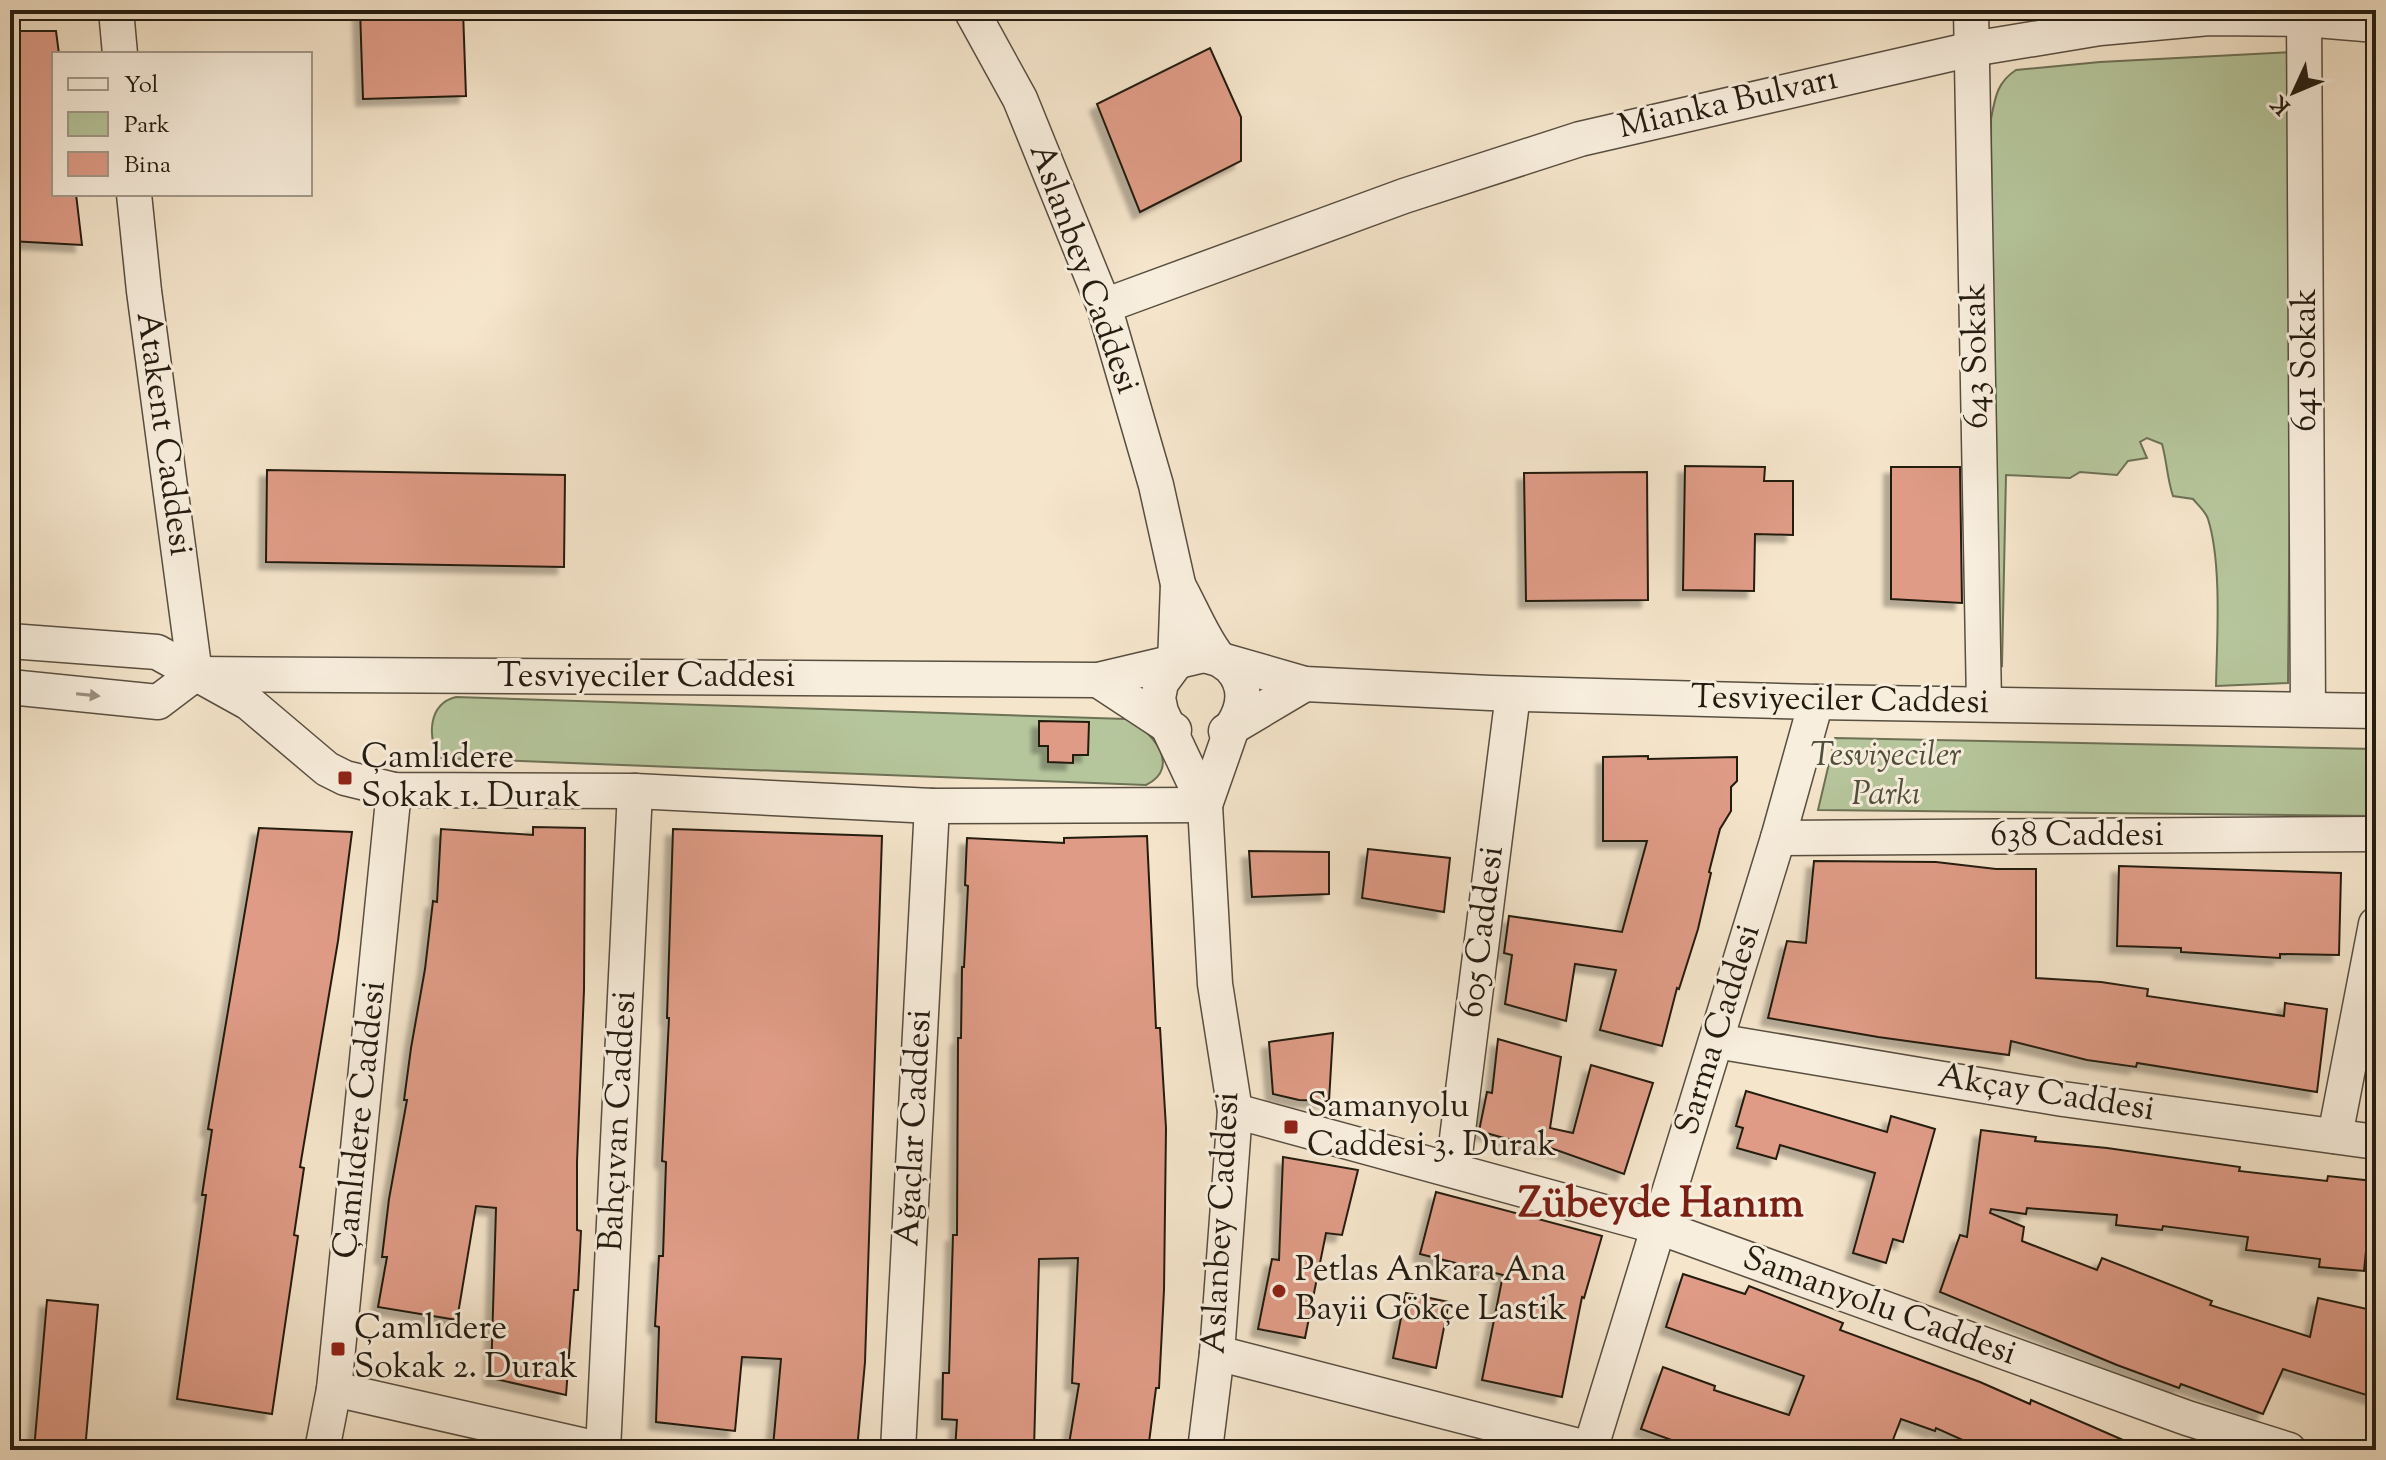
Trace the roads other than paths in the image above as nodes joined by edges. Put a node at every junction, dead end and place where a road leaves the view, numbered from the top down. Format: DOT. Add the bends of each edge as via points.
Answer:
graph roads {
  1 [pos="116,10"];
  2 [pos="971,10"];
  3 [pos="1971,10"];
  4 [pos="2304,14"];
  5 [pos="2376,25"];
  6 [pos="1972,49"];
  7 [pos="120,52"];
  8 [pos="134,196"];
  9 [pos="1104,306"];
  10 [pos="1178,584"];
  11 [pos="10,641"];
  12 [pos="1218,659"];
  13 [pos="1175,664"];
  14 [pos="195,674"];
  15 [pos="1098,680"];
  16 [pos="1305,684"];
  17 [pos="10,687"];
  18 [pos="1513,694"];
  19 [pos="1816,702"];
  20 [pos="1984,703"];
  21 [pos="2308,709"];
  22 [pos="2376,711"];
  23 [pos="1168,725"];
  24 [pos="1233,725"];
  25 [pos="394,790"];
  26 [pos="635,791"];
  27 [pos="1205,805"];
  28 [pos="932,806"];
  29 [pos="2376,834"];
  30 [pos="1778,838"];
  31 [pos="2376,924"];
  32 [pos="1716,1041"];
  33 [pos="1235,1111"];
  34 [pos="2335,1136"];
  35 [pos="2376,1142"];
  36 [pos="1453,1170"];
  37 [pos="1659,1227"];
  38 [pos="1217,1353"];
  39 [pos="334,1389"];
  40 [pos="2284,1449"];
  41 [pos="322,1450"];
  42 [pos="603,1450"];
  43 [pos="898,1450"];
  44 [pos="1205,1450"];
  45 [pos="1592,1450"];
  1 -- 7 [label="street"];
  2 -- 9 [label="street, Aslanbey Caddesi" via="1020,99"];
  3 -- 6 [label="street, 643 Sokak"];
  4 -- 5 [label="street, Mianka Bulvarı"];
  4 -- 6 [label="street, Mianka Bulvarı" via="2116,26"];
  4 -- 21 [label="street, 641 Sokak"];
  6 -- 9 [label="street, Mianka Bulvarı" via="1580,139 1404,196"];
  6 -- 20 [label="street, 643 Sokak"];
  8 -- 14 [label="street, Atakent Caddesi"];
  9 -- 10 [label="street, Aslanbey Caddesi" via="1156,485"];
  10 -- 12 [label="street"];
  10 -- 13 [label="street"];
  11 -- 14 [label="street, Tesviyeciler Caddesi" via="157,652"];
  12 -- 13 [label="street" via="1190,656"];
  12 -- 16 [label="street, Tesviyeciler Caddesi"];
  12 -- 24 [label="street" via="1237,675 1242,687 1240,714"];
  13 -- 15 [label="street, Tesviyeciler Caddesi"];
  13 -- 23 [label="street" via="1161,683 1158,698"];
  14 -- 15 [label="street, Tesviyeciler Caddesi"];
  17 -- 14 [label="street, one-way" via="158,702"];
  14 -- 25 [label="street" via="249,703 327,769"];
  15 -- 23 [label="street"];
  16 -- 18 [label="street, Tesviyeciler Caddesi"];
  16 -- 24 [label="street"];
  18 -- 19 [label="street, Tesviyeciler Caddesi"];
  18 -- 36 [label="street, 605 Caddesi"];
  19 -- 20 [label="street, Tesviyeciler Caddesi"];
  19 -- 30 [label="street, Sarma Caddesi"];
  20 -- 21 [label="street, Tesviyeciler Caddesi"];
  21 -- 22 [label="street, Tesviyeciler Caddesi"];
  23 -- 24 [label="street" via="1193,740 1222,735"];
  23 -- 27 [label="street"];
  24 -- 27 [label="street"];
  25 -- 26 [label="street"];
  25 -- 39 [label="street, Çamlıdere Caddesi"];
  26 -- 28 [label="street"];
  26 -- 42 [label="street, Bahçıvan Caddesi"];
  27 -- 28 [label="street"];
  27 -- 33 [label="street, Aslanbey Caddesi" via="1215,984"];
  28 -- 43 [label="street, Ağaçlar Caddesi"];
  29 -- 30 [label="street, 638 Caddesi"];
  30 -- 32 [label="street, Sarma Caddesi"];
  31 -- 34 [label="street"];
  32 -- 34 [label="street, Akçay Caddesi" via="2063,1099"];
  32 -- 37 [label="street, Sarma Caddesi"];
  33 -- 36 [label="street, Samanyolu Caddesi"];
  33 -- 38 [label="street, Aslanbey Caddesi"];
  34 -- 35 [label="street, Akçay Caddesi"];
  36 -- 37 [label="street, Samanyolu Caddesi"];
  37 -- 40 [label="street, Samanyolu Caddesi"];
  37 -- 45 [label="street, Sarma Caddesi"];
  38 -- 44 [label="street, Aslanbey Caddesi"];
  38 -- 45 [label="street"];
  39 -- 41 [label="street, Çamlıdere Caddesi"];
  39 -- 42 [label="street"];
}
